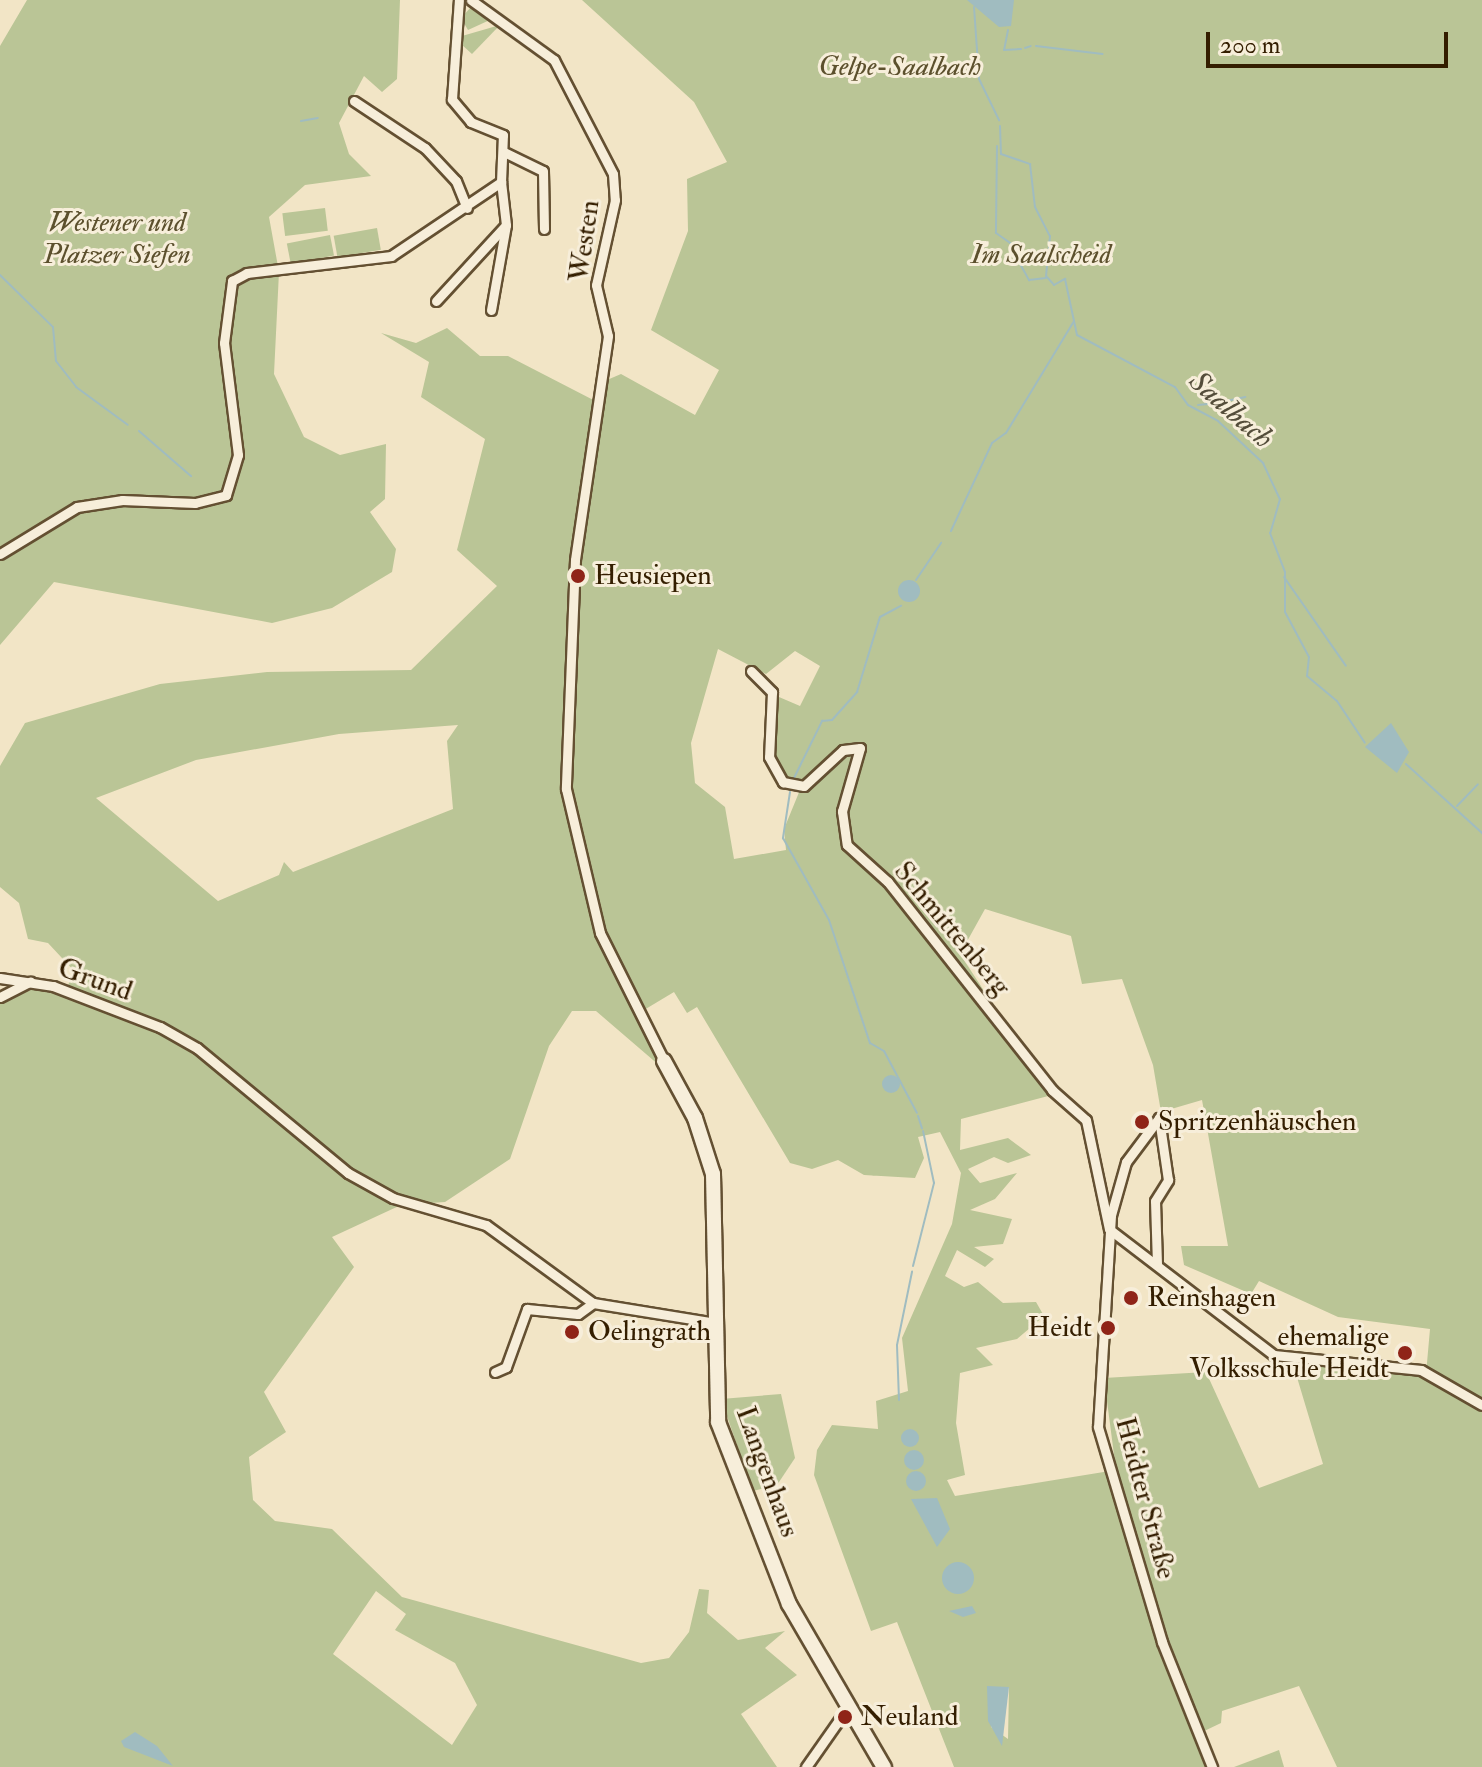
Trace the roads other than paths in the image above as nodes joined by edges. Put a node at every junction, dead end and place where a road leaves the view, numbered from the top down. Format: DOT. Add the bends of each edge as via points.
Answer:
graph roads {
  1 [pos="459,0"];
  2 [pos="471,0"];
  3 [pos="354,101"];
  4 [pos="504,152"];
  5 [pos="501,182"];
  6 [pos="467,208"];
  7 [pos="506,225"];
  8 [pos="544,229"];
  9 [pos="436,301"];
  10 [pos="491,310"];
  11 [pos="0,554"];
  12 [pos="751,671"];
  13 [pos="0,978"];
  14 [pos="30,982"];
  15 [pos="628,995"];
  16 [pos="0,997"];
  17 [pos="664,1061"];
  18 [pos="1109,1229"];
  19 [pos="1157,1264"];
  20 [pos="593,1303"];
  21 [pos="717,1323"];
  22 [pos="495,1372"];
  23 [pos="1482,1405"];
  24 [pos="848,1707"];
  25 [pos="806,1767"];
  26 [pos="884,1767"];
  27 [pos="1212,1767"];
  1 -- 4 [label="street, Westen" via="452,99 464,117 503,135"];
  2 -- 15 [label="street, Westen" via="554,60 613,174 615,200 596,285 608,336 575,591 569,821 600,933"];
  3 -- 6 [label="street" via="425,148 456,181"];
  4 -- 5 [label="street"];
  4 -- 8 [label="street, Westen" via="543,171"];
  5 -- 6 [label="street"];
  5 -- 7 [label="street"];
  6 -- 11 [label="street" via="382,259 242,274 226,294 225,363 239,437 230,491 195,503 122,500 77,507"];
  7 -- 9 [label="street"];
  7 -- 10 [label="street"];
  12 -- 18 [label="street, Schmittenberg" via="772,692 769,757 783,782 804,786 843,750 860,748 842,811 847,845 888,882 1052,1090 1086,1120"];
  13 -- 14 [label="street"];
  14 -- 16 [label="street, Grund"];
  14 -- 20 [label="street, Grund" via="174,1035 348,1173 393,1198 486,1225"];
  15 -- 17 [label="street, Langenhaus"];
  17 -- 21 [label="street, Langenhaus" via="691,1107 713,1174"];
  18 -- 19 [label="street"];
  18 -- 19 [label="street" via="1126,1162 1159,1118 1168,1180 1155,1201"];
  18 -- 27 [label="street, Heidter Straße" via="1098,1427 1162,1642"];
  19 -- 23 [label="street" via="1274,1355 1421,1370"];
  20 -- 21 [label="street"];
  20 -- 22 [label="street" via="578,1314 527,1309 506,1367"];
  21 -- 24 [label="street, Langenhaus" via="718,1422 789,1604"];
  24 -- 25 [label="street"];
  24 -- 26 [label="street, Langenhaus"];
}
